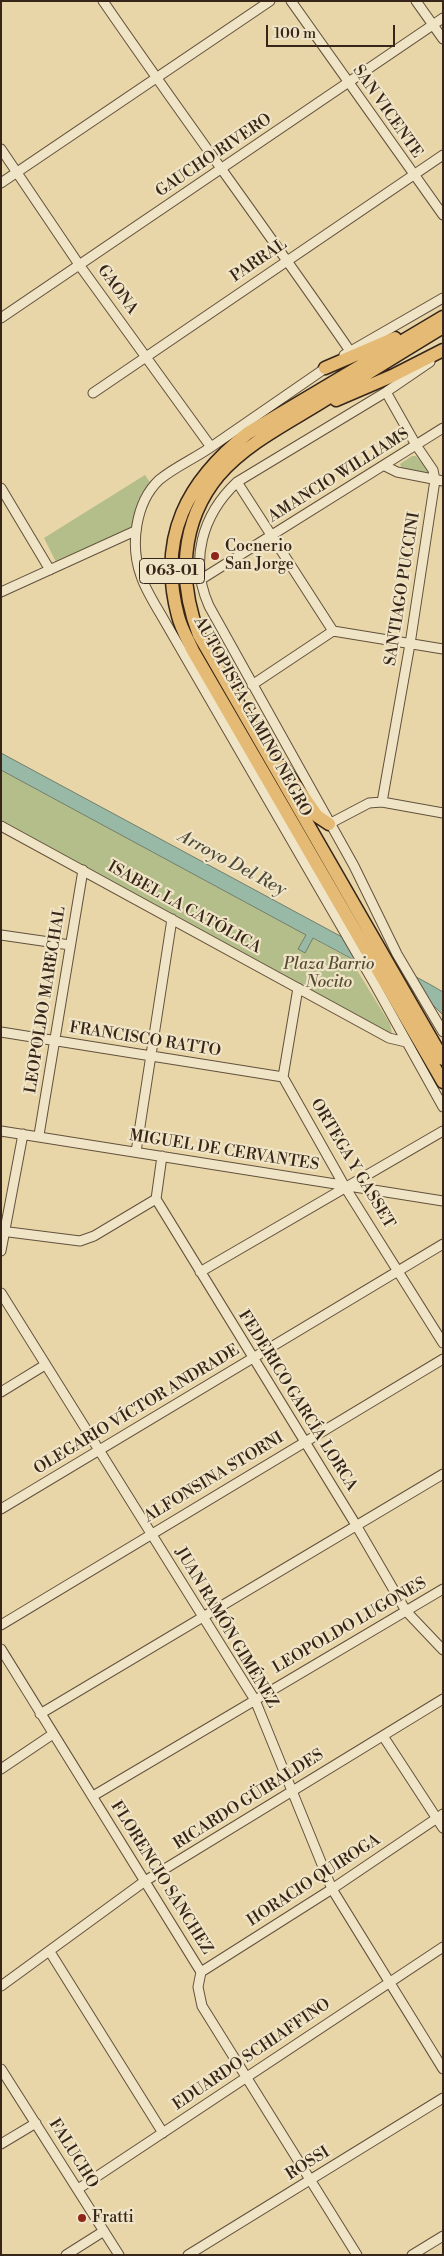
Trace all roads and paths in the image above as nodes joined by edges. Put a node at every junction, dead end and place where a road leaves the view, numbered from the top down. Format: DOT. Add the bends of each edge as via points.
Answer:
graph roads {
  1 [pos="103,1"];
  2 [pos="270,1"];
  3 [pos="292,1"];
  4 [pos="416,1"];
  5 [pos="443,18"];
  6 [pos="433,25"];
  7 [pos="443,39"];
  8 [pos="156,79"];
  9 [pos="348,83"];
  10 [pos="1,149"];
  11 [pos="443,154"];
  12 [pos="220,169"];
  13 [pos="16,172"];
  14 [pos="414,175"];
  15 [pos="1,183"];
  16 [pos="443,215"];
  17 [pos="287,260"];
  18 [pos="80,266"];
  19 [pos="443,298"];
  20 [pos="443,317"];
  21 [pos="1,318"];
  22 [pos="443,327"];
  23 [pos="350,351"];
  24 [pos="443,352"];
  25 [pos="146,356"];
  26 [pos="325,368"];
  27 [pos="386,392"];
  28 [pos="93,393"];
  29 [pos="295,418"];
  30 [pos="443,428"];
  31 [pos="416,445"];
  32 [pos="210,448"];
  33 [pos="385,466"];
  34 [pos="439,480"];
  35 [pos="237,482"];
  36 [pos="1,488"];
  37 [pos="135,531"];
  38 [pos="270,537"];
  39 [pos="50,570"];
  40 [pos="200,580"];
  41 [pos="1,592"];
  42 [pos="333,631"];
  43 [pos="410,644"];
  44 [pos="443,649"];
  45 [pos="252,685"];
  46 [pos="244,715"];
  47 [pos="382,802"];
  48 [pos="443,813"];
  49 [pos="329,824"];
  50 [pos="1,826"];
  51 [pos="83,870"];
  52 [pos="348,918"];
  53 [pos="172,919"];
  54 [pos="1,935"];
  55 [pos="70,945"];
  56 [pos="298,988"];
  57 [pos="1,1032"];
  58 [pos="443,1032"];
  59 [pos="56,1042"];
  60 [pos="406,1042"];
  61 [pos="151,1056"];
  62 [pos="443,1059"];
  63 [pos="284,1077"];
  64 [pos="443,1082"];
  65 [pos="443,1108"];
  66 [pos="1,1130"];
  67 [pos="443,1131"];
  68 [pos="23,1134"];
  69 [pos="39,1135"];
  70 [pos="136,1152"];
  71 [pos="162,1156"];
  72 [pos="345,1186"];
  73 [pos="156,1199"];
  74 [pos="443,1201"];
  75 [pos="3,1231"];
  76 [pos="443,1244"];
  77 [pos="1,1251"];
  78 [pos="399,1271"];
  79 [pos="200,1272"];
  80 [pos="1,1293"];
  81 [pos="443,1344"];
  82 [pos="252,1358"];
  83 [pos="443,1359"];
  84 [pos="45,1365"];
  85 [pos="1,1392"];
  86 [pos="305,1442"];
  87 [pos="100,1451"];
  88 [pos="443,1474"];
  89 [pos="1,1509"];
  90 [pos="356,1525"];
  91 [pos="152,1533"];
  92 [pos="443,1589"];
  93 [pos="406,1611"];
  94 [pos="205,1617"];
  95 [pos="1,1625"];
  96 [pos="1,1649"];
  97 [pos="443,1650"];
  98 [pos="443,1699"];
  99 [pos="255,1700"];
  100 [pos="40,1714"];
  101 [pos="53,1734"];
  102 [pos="383,1736"];
  103 [pos="1,1769"];
  104 [pos="292,1790"];
  105 [pos="93,1796"];
  106 [pos="440,1816"];
  107 [pos="443,1828"];
  108 [pos="145,1881"];
  109 [pos="332,1889"];
  110 [pos="443,1947"];
  111 [pos="50,1952"];
  112 [pos="201,1972"];
  113 [pos="390,1982"];
  114 [pos="1,1986"];
  115 [pos="1,2069"];
  116 [pos="443,2069"];
  117 [pos="248,2077"];
  118 [pos="443,2098"];
  119 [pos="36,2124"];
  120 [pos="162,2133"];
  121 [pos="1,2144"];
  122 [pos="310,2180"];
  123 [pos="78,2189"];
  124 [pos="104,2232"];
  125 [pos="443,2236"];
  126 [pos="66,2255"];
  127 [pos="119,2255"];
  128 [pos="188,2255"];
  129 [pos="357,2255"];
  130 [pos="412,2255"];
  1 -- 8 [label="street"];
  2 -- 8 [label="street"];
  3 -- 9 [label="street, SAN VICENTE"];
  4 -- 6 [label="street"];
  5 -- 6 [label="street, GAUCHO RIVERO"];
  6 -- 7 [label="street"];
  6 -- 9 [label="street, GAUCHO RIVERO"];
  8 -- 12 [label="street"];
  8 -- 13 [label="street"];
  9 -- 12 [label="street, GAUCHO RIVERO"];
  9 -- 14 [label="street, SAN VICENTE"];
  10 -- 13 [label="street, GAONA"];
  11 -- 14 [label="street, PARRAL"];
  12 -- 17 [label="street"];
  12 -- 18 [label="street, GAUCHO RIVERO"];
  13 -- 15 [label="street"];
  13 -- 18 [label="street, GAONA"];
  14 -- 16 [label="street, SAN VICENTE"];
  14 -- 17 [label="street, PARRAL"];
  17 -- 23 [label="street"];
  17 -- 25 [label="street, PARRAL"];
  18 -- 21 [label="street, GAUCHO RIVERO"];
  18 -- 25 [label="street, GAONA"];
  19 -- 23 [label="street"];
  20 -- 26 [label="highway"];
  20 -- 52 [label="highway, AUTOPISTA CAMINO NEGRO / 063-01" via="248,433 224,452 191,492 172,548 174,601 192,651"];
  22 -- 29 [label="highway, AUTOPISTA CAMINO NEGRO / 063-01"];
  23 -- 26 [label="street"];
  24 -- 27 [label="street"];
  24 -- 29 [label="highway"];
  25 -- 28 [label="street, PARRAL"];
  25 -- 32 [label="street, GAONA"];
  26 -- 32 [label="street"];
  27 -- 31 [label="street"];
  27 -- 35 [label="street"];
  29 -- 46 [label="highway, AUTOPISTA CAMINO NEGRO / 063-01" via="261,439 220,474 200,504 185,554 185,580 192,617"];
  30 -- 31 [label="street, AMANCIO WILLIAMS"];
  31 -- 33 [label="street, AMANCIO WILLIAMS"];
  31 -- 34 [label="street"];
  32 -- 37 [label="street" via="171,471 152,488"];
  33 -- 34 [label="street" via="397,472"];
  33 -- 38 [label="street, AMANCIO WILLIAMS"];
  34 -- 43 [label="street, SANTIAGO PUCCINI"];
  35 -- 38 [label="street"];
  35 -- 40 [label="street" via="218,502 203,534 198,562"];
  36 -- 39 [label="street"];
  37 -- 39 [label="street"];
  37 -- 52 [label="street" via="138,568 144,585"];
  38 -- 40 [label="street, AMANCIO WILLIAMS"];
  38 -- 42 [label="street"];
  39 -- 41 [label="street"];
  40 -- 45 [label="street" via="209,606"];
  42 -- 43 [label="street"];
  42 -- 45 [label="street"];
  43 -- 44 [label="street"];
  43 -- 47 [label="street, SANTIAGO PUCCINI"];
  45 -- 49 [label="street"];
  46 -- 49 [label="highway" via="317,816"];
  46 -- 52 [label="highway, AUTOPISTA CAMINO NEGRO / 063-01"];
  47 -- 48 [label="street"];
  47 -- 49 [label="street" via="369,803"];
  49 -- 58 [label="street" via="354,866 397,954"];
  50 -- 51 [label="street, ISABEL LA CATÓLICA"];
  51 -- 53 [label="street, ISABEL LA CATÓLICA"];
  51 -- 55 [label="street, LEOPOLDO MARECHAL"];
  52 -- 60 [label="street" via="374,983"];
  52 -- 62 [label="highway, AUTOPISTA CAMINO NEGRO / 063-01" via="408,1000"];
  52 -- 64 [label="highway, AUTOPISTA CAMINO NEGRO / 063-01"];
  53 -- 56 [label="street, ISABEL LA CATÓLICA"];
  53 -- 61 [label="street"];
  54 -- 55 [label="street"];
  55 -- 59 [label="street, LEOPOLDO MARECHAL"];
  56 -- 60 [label="street, ISABEL LA CATÓLICA" via="389,1038"];
  56 -- 63 [label="street"];
  57 -- 59 [label="street, FRANCISCO RATTO"];
  59 -- 61 [label="street, FRANCISCO RATTO"];
  59 -- 69 [label="street, LEOPOLDO MARECHAL"];
  60 -- 65 [label="street"];
  61 -- 63 [label="street, FRANCISCO RATTO"];
  61 -- 70 [label="street"];
  63 -- 72 [label="street, ORTEGA Y GASSET"];
  66 -- 68 [label="street, MIGUEL DE CERVANTES"];
  67 -- 72 [label="street"];
  68 -- 69 [label="street, MIGUEL DE CERVANTES"];
  68 -- 75 [label="street"];
  69 -- 70 [label="street, MIGUEL DE CERVANTES"];
  70 -- 71 [label="street, MIGUEL DE CERVANTES"];
  71 -- 72 [label="street, MIGUEL DE CERVANTES"];
  71 -- 73 [label="street"];
  72 -- 74 [label="street, MIGUEL DE CERVANTES"];
  72 -- 78 [label="street, ORTEGA Y GASSET"];
  72 -- 79 [label="street"];
  73 -- 75 [label="street" via="87,1239 67,1240"];
  73 -- 79 [label="street, FEDERICO GARCÍA LORCA"];
  75 -- 77 [label="street"];
  76 -- 78 [label="street, OLEGARIO VÍCTOR ANDRADE"];
  78 -- 81 [label="street, ORTEGA Y GASSET"];
  78 -- 82 [label="street, OLEGARIO VÍCTOR ANDRADE"];
  79 -- 82 [label="street, FEDERICO GARCÍA LORCA"];
  80 -- 84 [label="street, JUAN RAMÓN GIMÉNEZ"];
  82 -- 86 [label="street, FEDERICO GARCÍA LORCA"];
  82 -- 87 [label="street, OLEGARIO VÍCTOR ANDRADE"];
  83 -- 86 [label="street, ALFONSINA STORNI"];
  84 -- 85 [label="street"];
  84 -- 87 [label="street, JUAN RAMÓN GIMÉNEZ"];
  86 -- 90 [label="street, FEDERICO GARCÍA LORCA"];
  86 -- 91 [label="street, ALFONSINA STORNI"];
  87 -- 89 [label="street, OLEGARIO VÍCTOR ANDRADE"];
  87 -- 91 [label="street, JUAN RAMÓN GIMÉNEZ"];
  88 -- 90 [label="street"];
  90 -- 93 [label="street, FEDERICO GARCÍA LORCA"];
  90 -- 94 [label="street"];
  91 -- 94 [label="street, JUAN RAMÓN GIMÉNEZ"];
  91 -- 95 [label="street, ALFONSINA STORNI"];
  92 -- 93 [label="street, LEOPOLDO LUGONES"];
  93 -- 97 [label="street, FEDERICO GARCÍA LORCA"];
  93 -- 99 [label="street, LEOPOLDO LUGONES"];
  94 -- 99 [label="street, JUAN RAMÓN GIMÉNEZ"];
  94 -- 100 [label="street"];
  96 -- 100 [label="street, FLORENCIO SÁNCHEZ"];
  98 -- 102 [label="street, RICARDO GÜIRALDES"];
  99 -- 104 [label="street, JUAN RAMÓN GIMÉNEZ"];
  99 -- 105 [label="street, LEOPOLDO LUGONES"];
  100 -- 101 [label="street, FLORENCIO SÁNCHEZ"];
  101 -- 103 [label="street"];
  101 -- 105 [label="street, FLORENCIO SÁNCHEZ"];
  102 -- 104 [label="street, RICARDO GÜIRALDES"];
  102 -- 106 [label="street"];
  104 -- 108 [label="street, RICARDO GÜIRALDES"];
  104 -- 109 [label="street, JUAN RAMÓN GIMÉNEZ"];
  105 -- 108 [label="street, FLORENCIO SÁNCHEZ"];
  106 -- 107 [label="street"];
  106 -- 109 [label="street, HORACIO QUIROGA"];
  108 -- 111 [label="street, RICARDO GÜIRALDES"];
  108 -- 112 [label="street, FLORENCIO SÁNCHEZ"];
  109 -- 112 [label="street, HORACIO QUIROGA"];
  109 -- 113 [label="street, JUAN RAMÓN GIMÉNEZ"];
  110 -- 113 [label="street, EDUARDO SCHIAFFINO"];
  111 -- 114 [label="street, RICARDO GÜIRALDES"];
  111 -- 120 [label="street"];
  112 -- 117 [label="street, FLORENCIO SÁNCHEZ" via="198,1987 202,2006"];
  113 -- 116 [label="street, JUAN RAMÓN GIMÉNEZ"];
  113 -- 117 [label="street, EDUARDO SCHIAFFINO"];
  115 -- 119 [label="street, FALUCHO"];
  117 -- 120 [label="street, EDUARDO SCHIAFFINO"];
  117 -- 122 [label="street, FLORENCIO SÁNCHEZ"];
  118 -- 122 [label="street, ROSSI"];
  119 -- 121 [label="street"];
  119 -- 123 [label="street, FALUCHO"];
  120 -- 123 [label="street, EDUARDO SCHIAFFINO"];
  122 -- 128 [label="street, ROSSI"];
  122 -- 129 [label="street, FLORENCIO SÁNCHEZ"];
  123 -- 124 [label="street, FALUCHO"];
  124 -- 126 [label="street"];
  124 -- 127 [label="street, FALUCHO"];
  125 -- 130 [label="street"];
}
